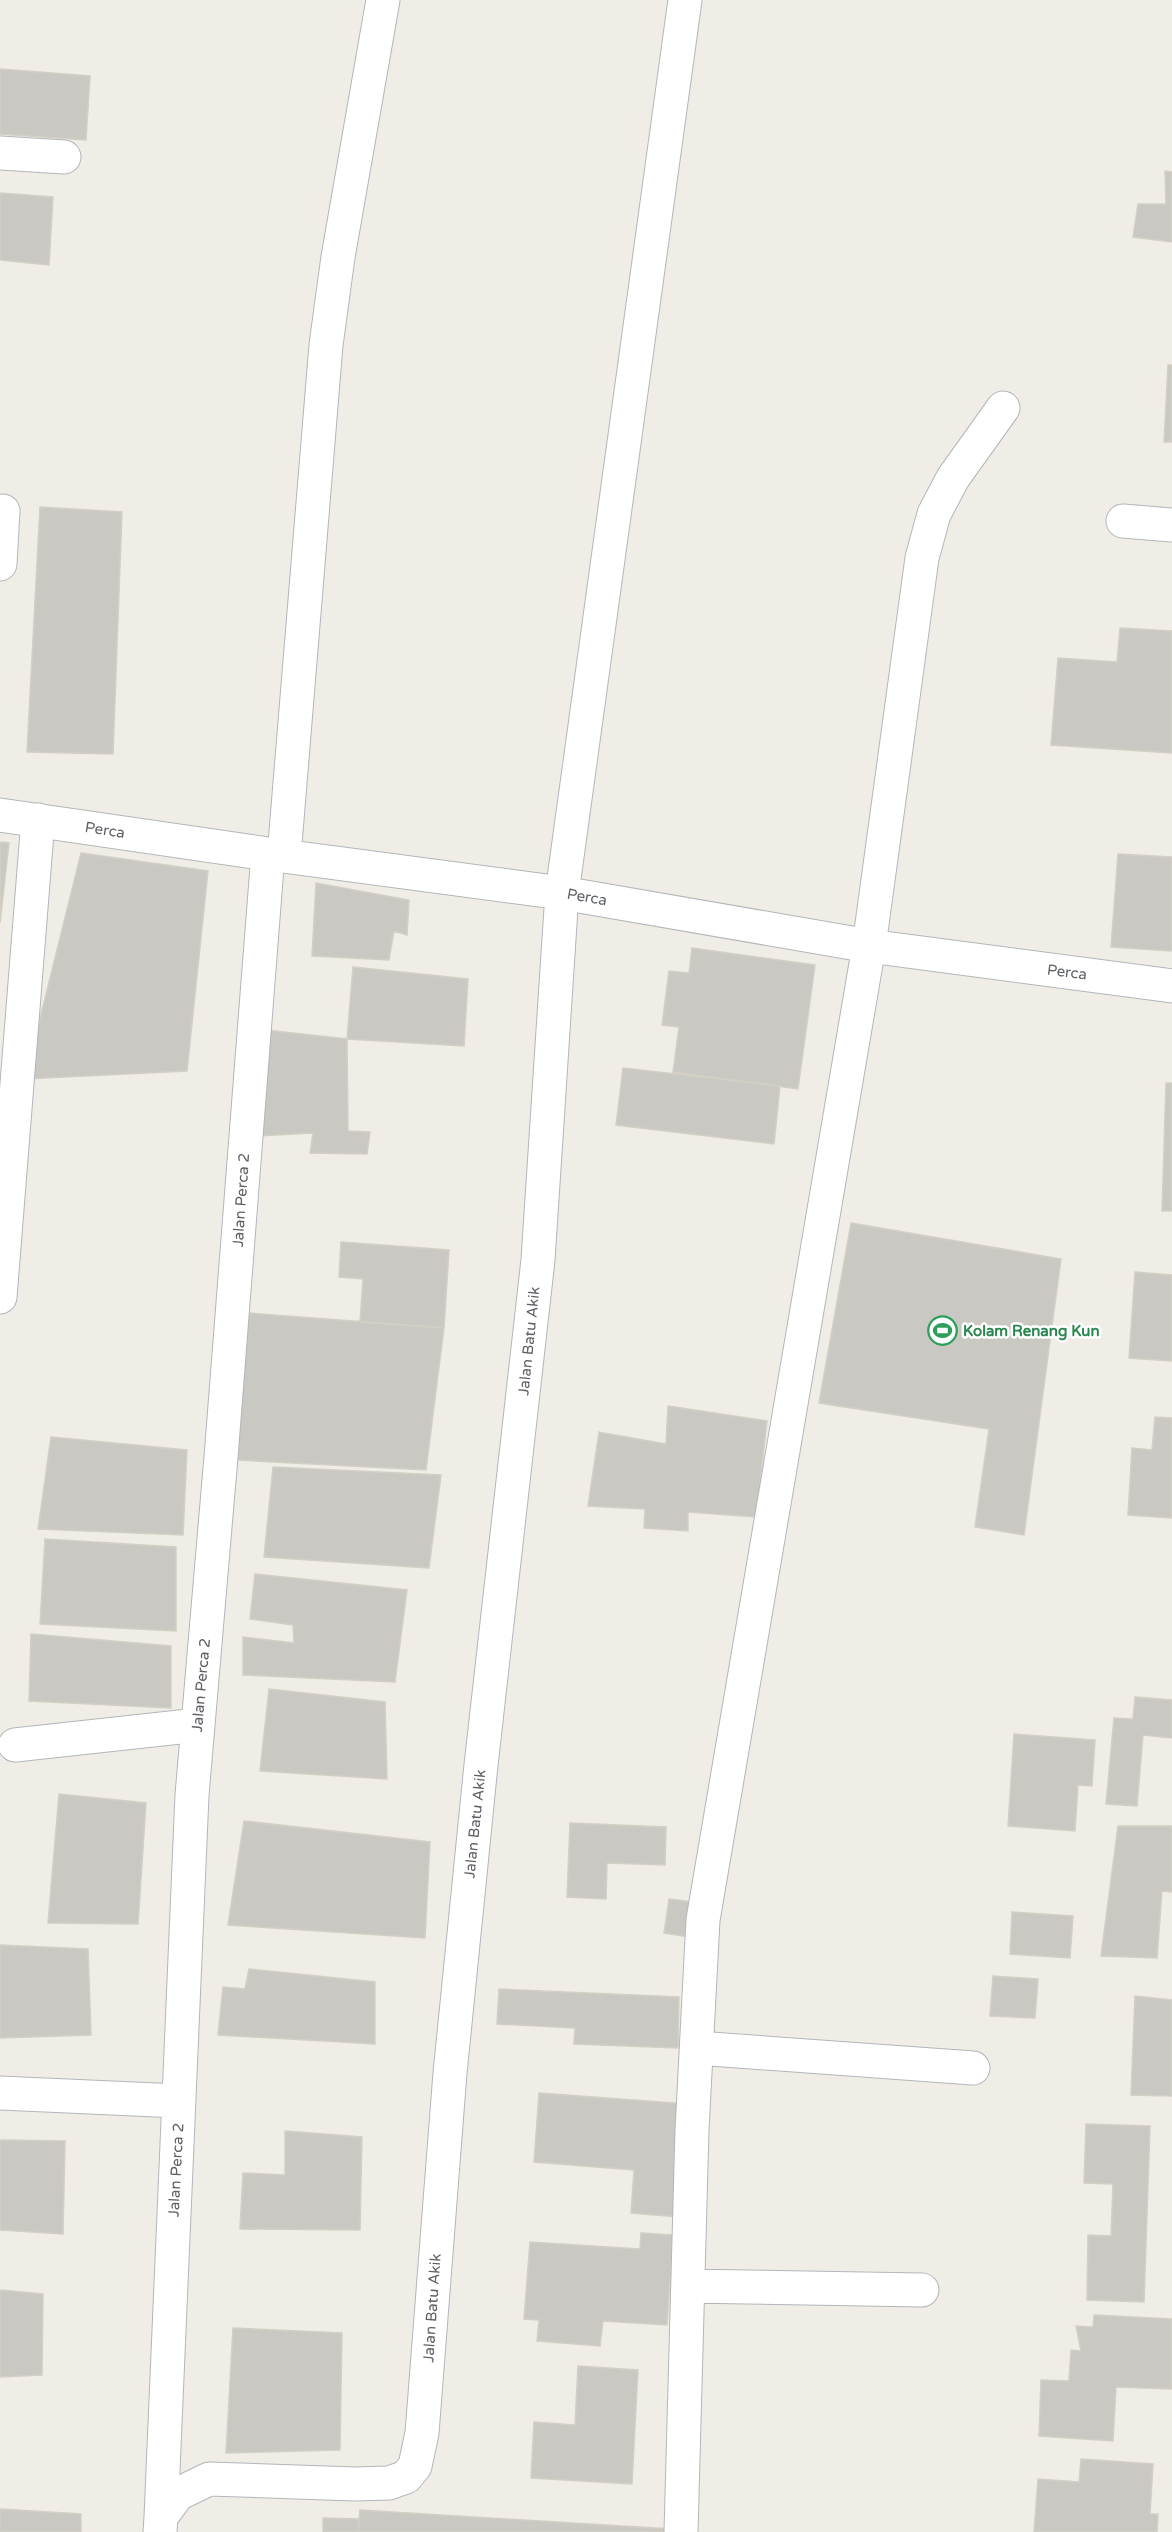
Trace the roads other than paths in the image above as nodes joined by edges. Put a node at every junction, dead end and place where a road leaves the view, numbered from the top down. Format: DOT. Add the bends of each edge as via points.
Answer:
graph roads {
  1 [pos="383,0"];
  2 [pos="686,0"];
  3 [pos="0,153"];
  4 [pos="64,157"];
  5 [pos="1003,408"];
  6 [pos="3,511"];
  7 [pos="1123,521"];
  8 [pos="1172,525"];
  9 [pos="0,564"];
  10 [pos="0,815"];
  11 [pos="38,819"];
  12 [pos="276,855"];
  13 [pos="562,893"];
  14 [pos="869,946"];
  15 [pos="1172,986"];
  16 [pos="0,1297"];
  17 [pos="198,1725"];
  18 [pos="15,1745"];
  19 [pos="697,2048"];
  20 [pos="973,2068"];
  21 [pos="0,2093"];
  22 [pos="179,2101"];
  23 [pos="688,2286"];
  24 [pos="922,2290"];
  25 [pos="160,2524"];
  26 [pos="681,2532"];
  1 -- 12 [label="street, Jalan Perca 2" via="326,345"];
  2 -- 13 [label="street"];
  3 -- 4 [label="street"];
  5 -- 14 [label="street" via="952,478 934,514 922,558"];
  6 -- 9 [label="street"];
  7 -- 8 [label="street"];
  10 -- 11 [label="street, Perca"];
  11 -- 12 [label="street, Perca"];
  11 -- 16 [label="street"];
  12 -- 13 [label="street, Perca"];
  12 -- 17 [label="street, Jalan Perca 2"];
  13 -- 14 [label="street, Perca"];
  13 -- 25 [label="street, Jalan Batu Akik" via="538,1260 481,1765 450,2073 422,2433 415,2466 406,2477 389,2483 209,2479 178,2494"];
  14 -- 15 [label="street, Perca"];
  14 -- 19 [label="street" via="704,1920"];
  17 -- 18 [label="street"];
  17 -- 22 [label="street, Jalan Perca 2"];
  19 -- 20 [label="street"];
  19 -- 23 [label="street"];
  21 -- 22 [label="street"];
  22 -- 25 [label="street, Jalan Perca 2"];
  23 -- 24 [label="street"];
  23 -- 26 [label="street"];
}
